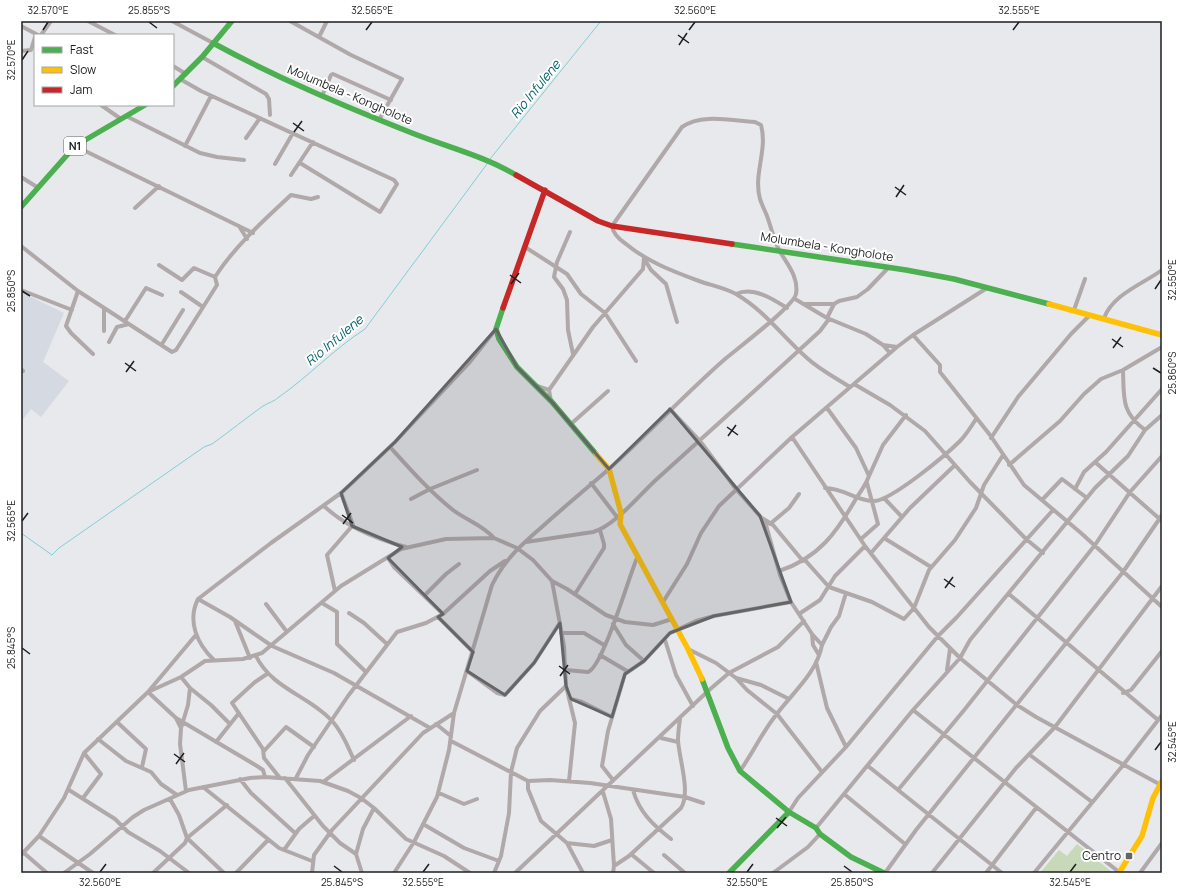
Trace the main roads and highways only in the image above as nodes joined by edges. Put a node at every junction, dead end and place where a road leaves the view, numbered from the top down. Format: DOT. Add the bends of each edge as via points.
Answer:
graph roads {
  1 [pos="232,21"];
  2 [pos="213,43"];
  3 [pos="174,85"];
  4 [pos="143,106"];
  5 [pos="545,190"];
  6 [pos="21,207"];
  7 [pos="1162,335"];
  8 [pos="1161,783"];
  9 [pos="789,812"];
  10 [pos="729,873"];
  11 [pos="884,873"];
  12 [pos="1119,873"];
  1 -- 2 [label="main road"];
  2 -- 3 [label="main road"];
  2 -- 5 [label="main road, Molumbela - Kongholote" via="257,67 322,96 497,164"];
  4 -- 6 [label="main road, N1" via="75,146"];
  5 -- 7 [label="main road, Molumbela - Kongholote" via="598,221 612,226 954,279"];
  5 -- 9 [label="main road" via="496,329 499,340 517,367 552,402 608,469 620,524 688,649 708,691 728,748 740,771"];
  8 -- 12 [label="main road" via="1144,831"];
  9 -- 10 [label="main road"];
  9 -- 11 [label="main road" via="816,828 820,834 851,857"];
}
